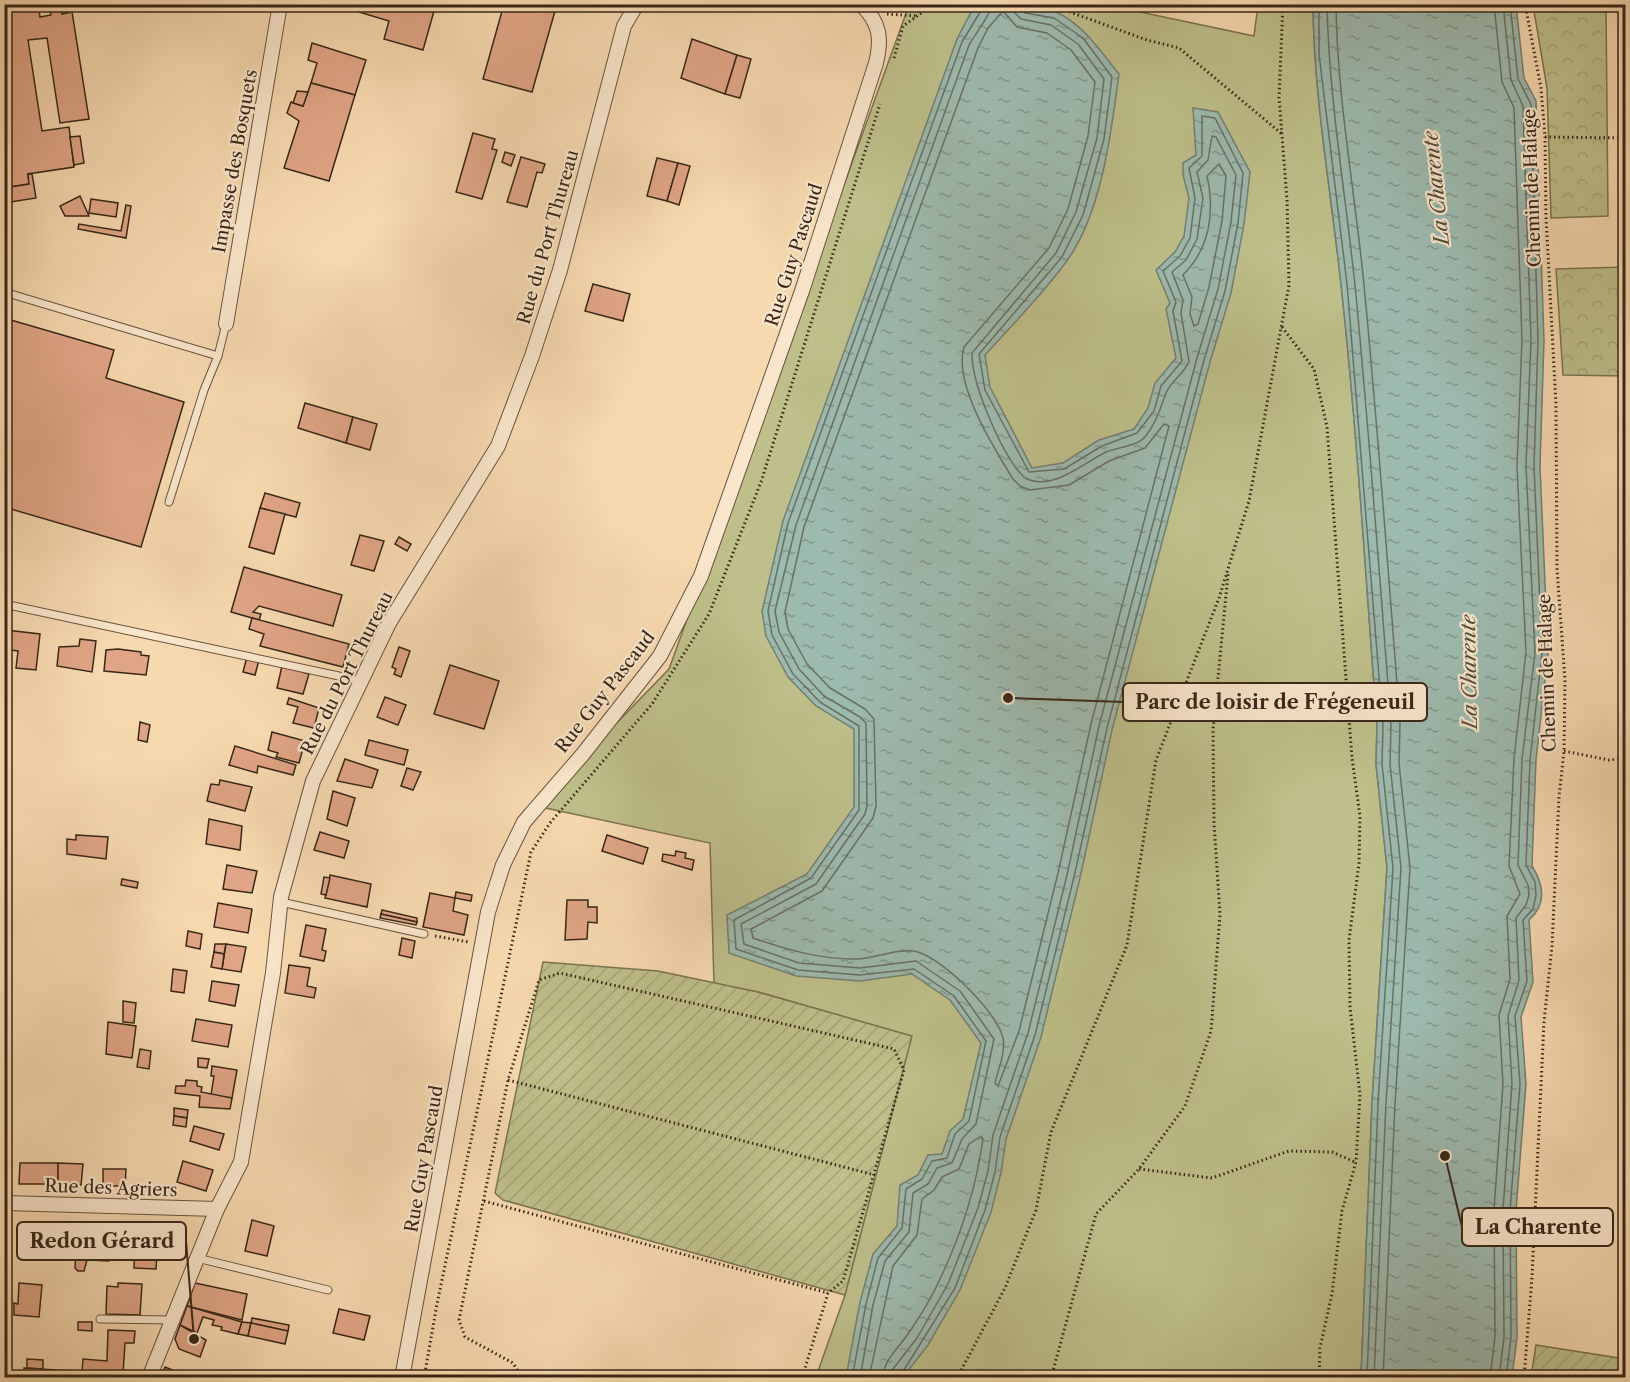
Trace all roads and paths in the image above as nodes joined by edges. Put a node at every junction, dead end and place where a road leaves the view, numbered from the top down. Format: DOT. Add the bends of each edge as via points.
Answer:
graph roads {
  1 [pos="280,4"];
  2 [pos="637,4"];
  3 [pos="934,4"];
  4 [pos="1048,4"];
  5 [pos="1283,4"];
  6 [pos="1525,4"];
  7 [pos="865,8"];
  8 [pos="1282,134"];
  9 [pos="1545,137"];
  10 [pos="1626,138"];
  11 [pos="4,292"];
  12 [pos="226,324"];
  13 [pos="1282,326"];
  14 [pos="219,356"];
  15 [pos="170,502"];
  16 [pos="1229,565"];
  17 [pos="4,604"];
  18 [pos="362,681"];
  19 [pos="1564,751"];
  20 [pos="1626,758"];
  21 [pos="281,902"];
  22 [pos="424,934"];
  23 [pos="482,945"];
  24 [pos="508,1080"];
  25 [pos="1356,1162"];
  26 [pos="1139,1169"];
  27 [pos="875,1175"];
  28 [pos="483,1202"];
  29 [pos="4,1203"];
  30 [pos="217,1209"];
  31 [pos="197,1258"];
  32 [pos="328,1290"];
  33 [pos="828,1293"];
  34 [pos="100,1319"];
  35 [pos="172,1320"];
  36 [pos="149,1377"];
  37 [pos="402,1377"];
  38 [pos="522,1377"];
  39 [pos="802,1377"];
  40 [pos="957,1377"];
  41 [pos="1051,1377"];
  42 [pos="1319,1377"];
  43 [pos="1524,1377"];
  1 -- 12 [label="street, Impasse des Bosquets"];
  2 -- 18 [label="street, Rue du Port Thureau" via="624,26 560,270 498,446 389,623"];
  3 -- 7 [label="path" via="918,16"];
  4 -- 8 [label="path" via="1179,48"];
  5 -- 8 [label="path" via="1279,97"];
  6 -- 9 [label="path, Chemin de Halage" via="1541,88"];
  7 -- 23 [label="street, Rue Guy Pascaud" via="880,34 876,63 798,303 701,576 678,626 641,682 524,822 503,865"];
  8 -- 13 [label="path" via="1289,285"];
  9 -- 10 [label="path"];
  9 -- 19 [label="path, Chemin de Halage" via="1556,405 1557,569 1565,680"];
  11 -- 14 [label="lane"];
  12 -- 14 [label="lane"];
  13 -- 16 [label="path" via="1249,501"];
  13 -- 25 [label="path" via="1314,369 1327,427 1335,513 1352,758 1360,816 1359,863 1349,940 1350,1007 1360,1095"];
  14 -- 15 [label="lane" via="204,390"];
  16 -- 26 [label="path" via="1213,730 1220,914 1211,1031 1185,1106"];
  16 -- 40 [label="path" via="1156,760 1127,945 1051,1132 1036,1210 1005,1288"];
  17 -- 18 [label="lane"];
  18 -- 21 [label="street, Rue du Port Thureau" via="313,781"];
  19 -- 20 [label="path" via="1609,760"];
  19 -- 43 [label="path, Chemin de Halage"];
  21 -- 22 [label="lane"];
  21 -- 30 [label="street, Rue du Port Thureau" via="241,1162"];
  22 -- 23 [label="path"];
  23 -- 37 [label="street, Rue Guy Pascaud"];
  24 -- 27 [label="path"];
  24 -- 27 [label="path" via="539,980 560,973 894,1049 904,1070"];
  24 -- 28 [label="path"];
  25 -- 26 [label="path" via="1332,1152 1289,1150 1212,1178"];
  25 -- 42 [label="path" via="1342,1211"];
  26 -- 41 [label="path" via="1096,1214"];
  27 -- 33 [label="path" via="843,1281"];
  28 -- 33 [label="path"];
  28 -- 38 [label="path" via="459,1320 465,1337 513,1363"];
  29 -- 30 [label="street, Rue des Agriers"];
  30 -- 31 [label="street, Rue du Port Thureau"];
  31 -- 32 [label="lane"];
  31 -- 35 [label="street, Rue du Port Thureau"];
  33 -- 39 [label="path"];
  34 -- 35 [label="lane"];
  35 -- 36 [label="street, Rue du Port Thureau"];
}
